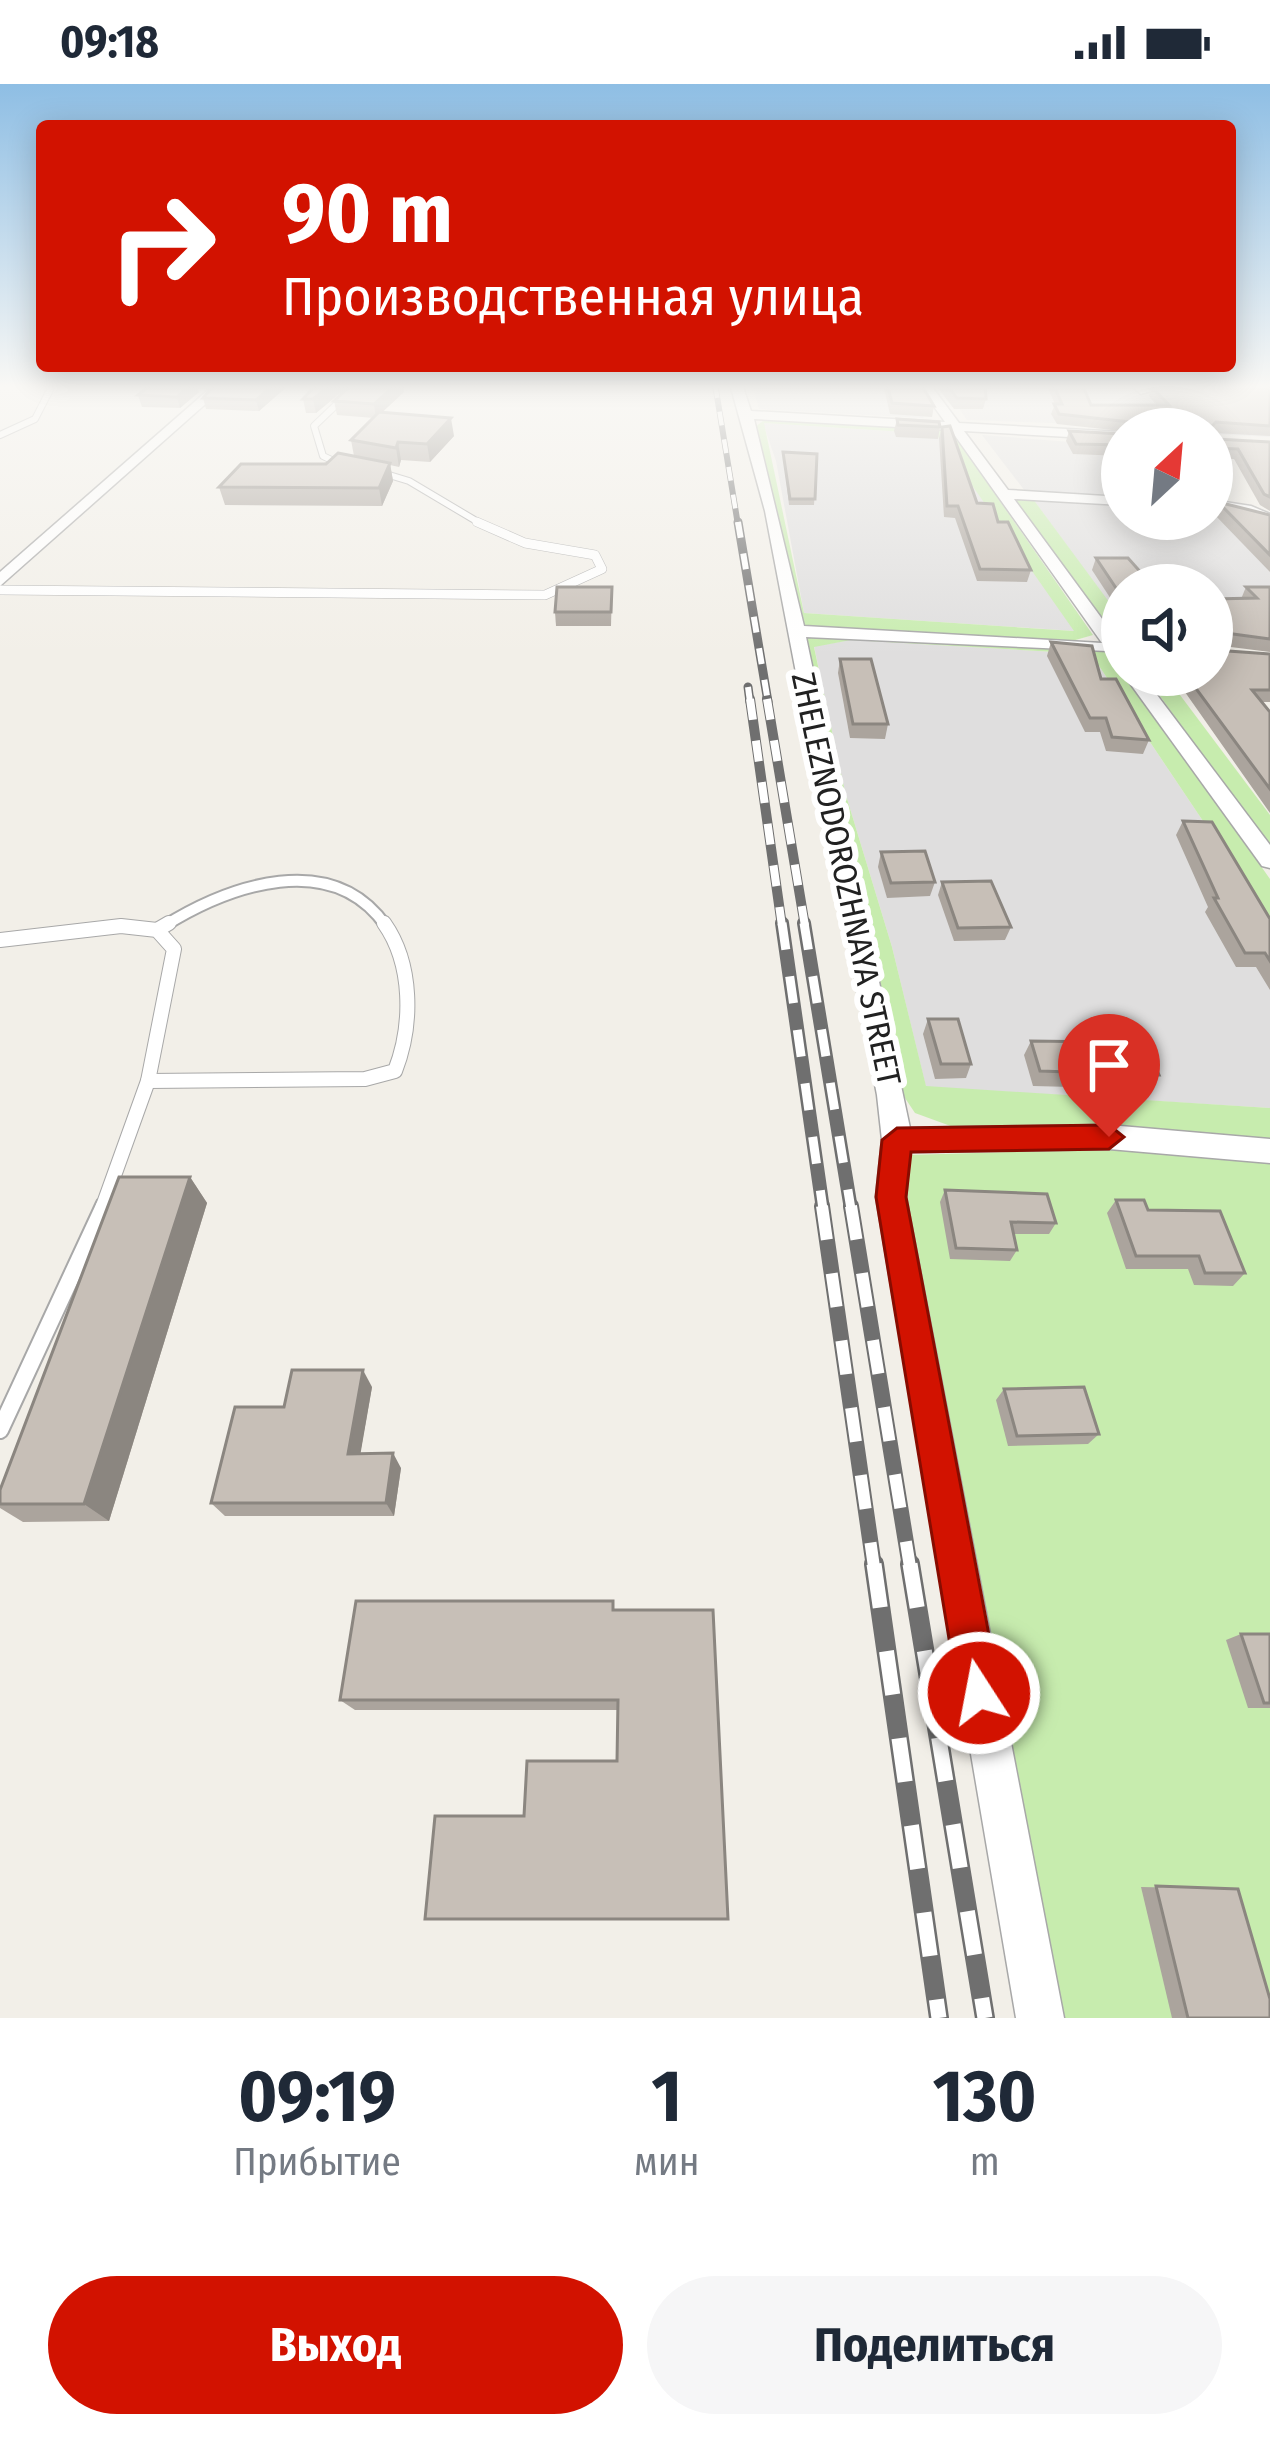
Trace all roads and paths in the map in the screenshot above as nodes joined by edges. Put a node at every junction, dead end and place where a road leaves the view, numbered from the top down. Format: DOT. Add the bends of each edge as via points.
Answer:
graph roads {
  1 [pos="119,474"];
  2 [pos="398,474"];
  3 [pos="762,474"];
  4 [pos="989,474"];
  5 [pos="1004,494"];
  6 [pos="1101,500"];
  7 [pos="1233,506"];
  8 [pos="1270,520"];
  9 [pos="0,580"];
  10 [pos="0,590"];
  11 [pos="1101,627"];
  12 [pos="794,631"];
  13 [pos="1101,651"];
  14 [pos="1148,696"];
  15 [pos="1270,861"];
  16 [pos="157,930"];
  17 [pos="0,940"];
  18 [pos="148,1081"];
  19 [pos="897,1140"];
  20 [pos="1270,1151"];
  21 [pos="0,1430"];
  22 [pos="1040,2018"];
  1 -- 9 [label="street"];
  2 -- 10 [label="lane" via="501,535 595,555 602,569 545,595"];
  3 -- 12 [label="street, ZHELEZNODOROZHNAYA STREET"];
  4 -- 5 [label="street"];
  5 -- 6 [label="street"];
  5 -- 11 [label="street"];
  7 -- 8 [label="street"];
  12 -- 13 [label="street"];
  12 -- 19 [label="street, ZHELEZNODOROZHNAYA STREET"];
  14 -- 15 [label="street"];
  16 -- 17 [label="lane" via="121,926"];
  16 -- 18 [label="lane" via="174,949"];
  16 -- 18 [label="lane" via="188,908 238,891 287,879 338,883 390,922 411,1035 395,1071 365,1079"];
  18 -- 21 [label="lane" via="105,1203"];
  19 -- 20 [label="street" via="1109,1137"];
  19 -- 22 [label="street, ZHELEZNODOROZHNAYA STREET" via="891,1197"];
}
